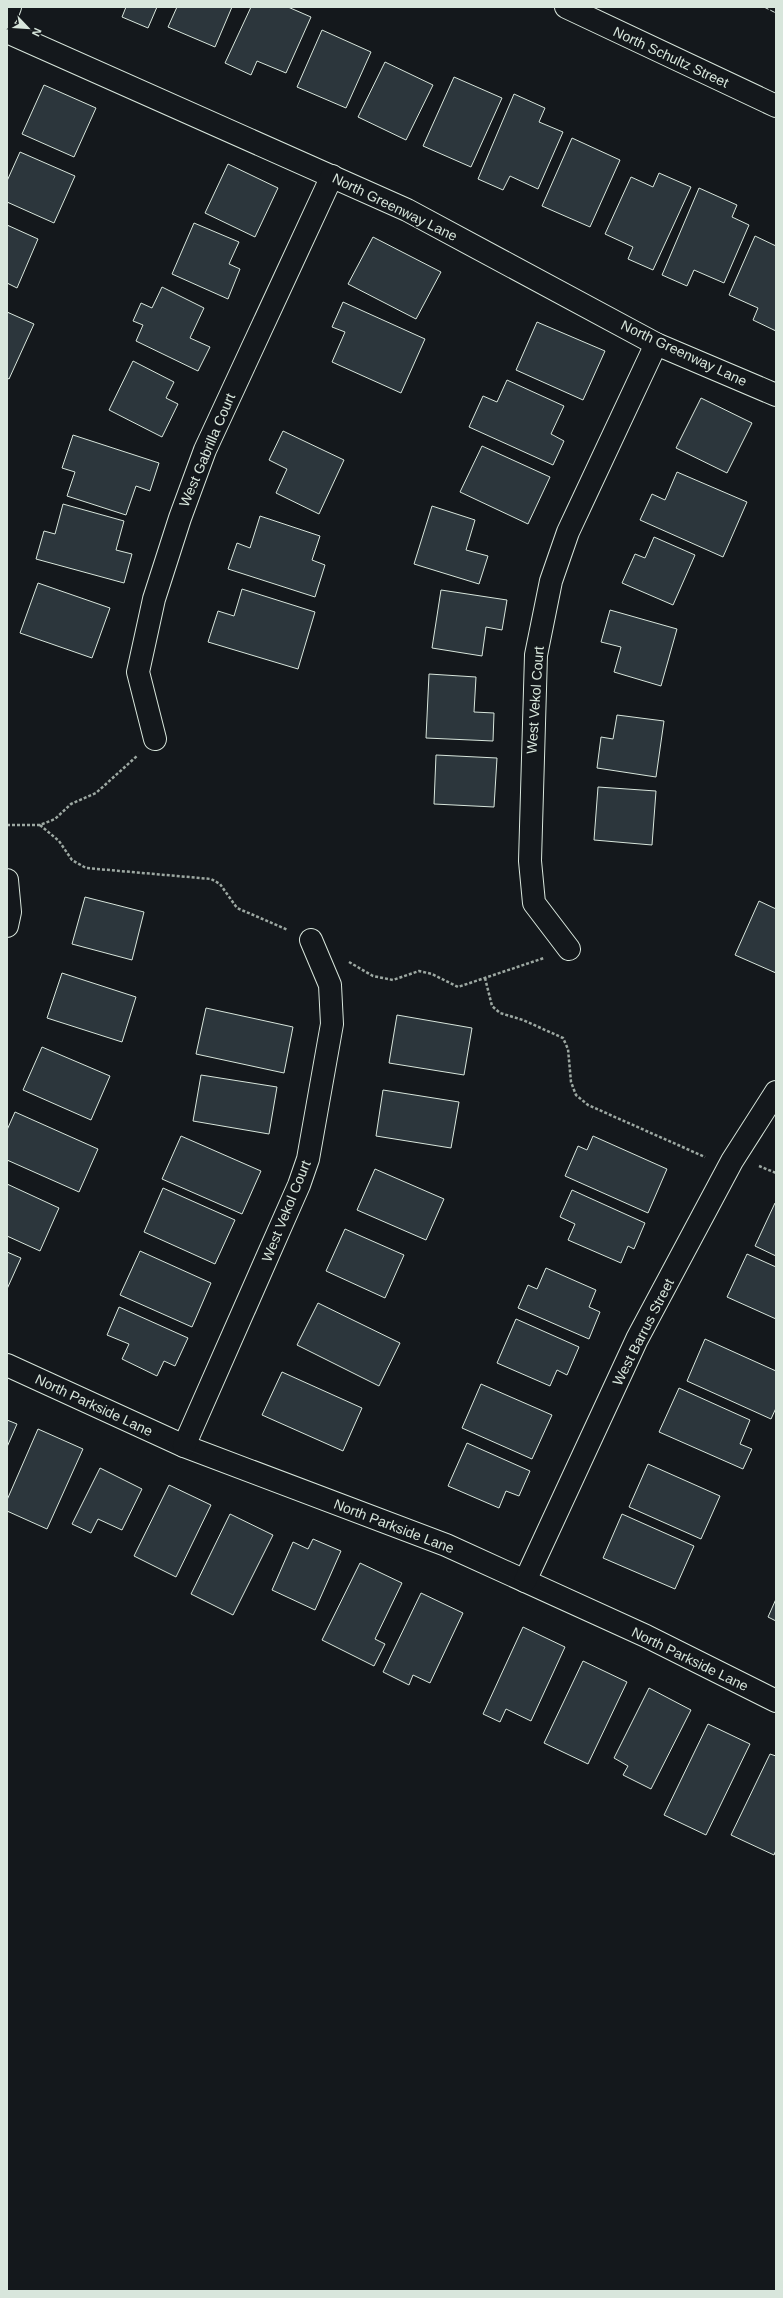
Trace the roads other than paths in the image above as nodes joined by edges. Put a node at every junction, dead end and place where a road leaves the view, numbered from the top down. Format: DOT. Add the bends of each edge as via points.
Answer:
graph roads {
  1 [pos="10,7"];
  2 [pos="566,7"];
  3 [pos="7,15"];
  4 [pos="7,32"];
  5 [pos="776,106"];
  6 [pos="332,176"];
  7 [pos="656,344"];
  8 [pos="776,395"];
  9 [pos="155,739"];
  10 [pos="7,880"];
  11 [pos="7,926"];
  12 [pos="311,940"];
  13 [pos="569,949"];
  14 [pos="776,1092"];
  15 [pos="7,1365"];
  16 [pos="184,1446"];
  17 [pos="525,1581"];
  18 [pos="776,1701"];
  1 -- 3 [label="street"];
  2 -- 5 [label="street, North Schultz Street"];
  4 -- 6 [label="street, North Greenway Lane"];
  6 -- 7 [label="street, North Greenway Lane" via="407,210"];
  6 -- 9 [label="street, West Gabrilla Court" via="205,450 154,599 138,672"];
  7 -- 8 [label="street, North Greenway Lane"];
  7 -- 13 [label="street, West Vekol Court" via="568,532 551,581 536,655 530,861 534,903"];
  10 -- 11 [label="street" via="10,912"];
  12 -- 16 [label="street, West Vekol Court" via="330,985 332,1024 308,1159 299,1185"];
  14 -- 17 [label="street, West Barrus Street" via="732,1162 638,1339"];
  15 -- 16 [label="street, North Parkside Lane"];
  16 -- 17 [label="street, North Parkside Lane" via="446,1545"];
  17 -- 18 [label="street, North Parkside Lane" via="646,1636"];
}
